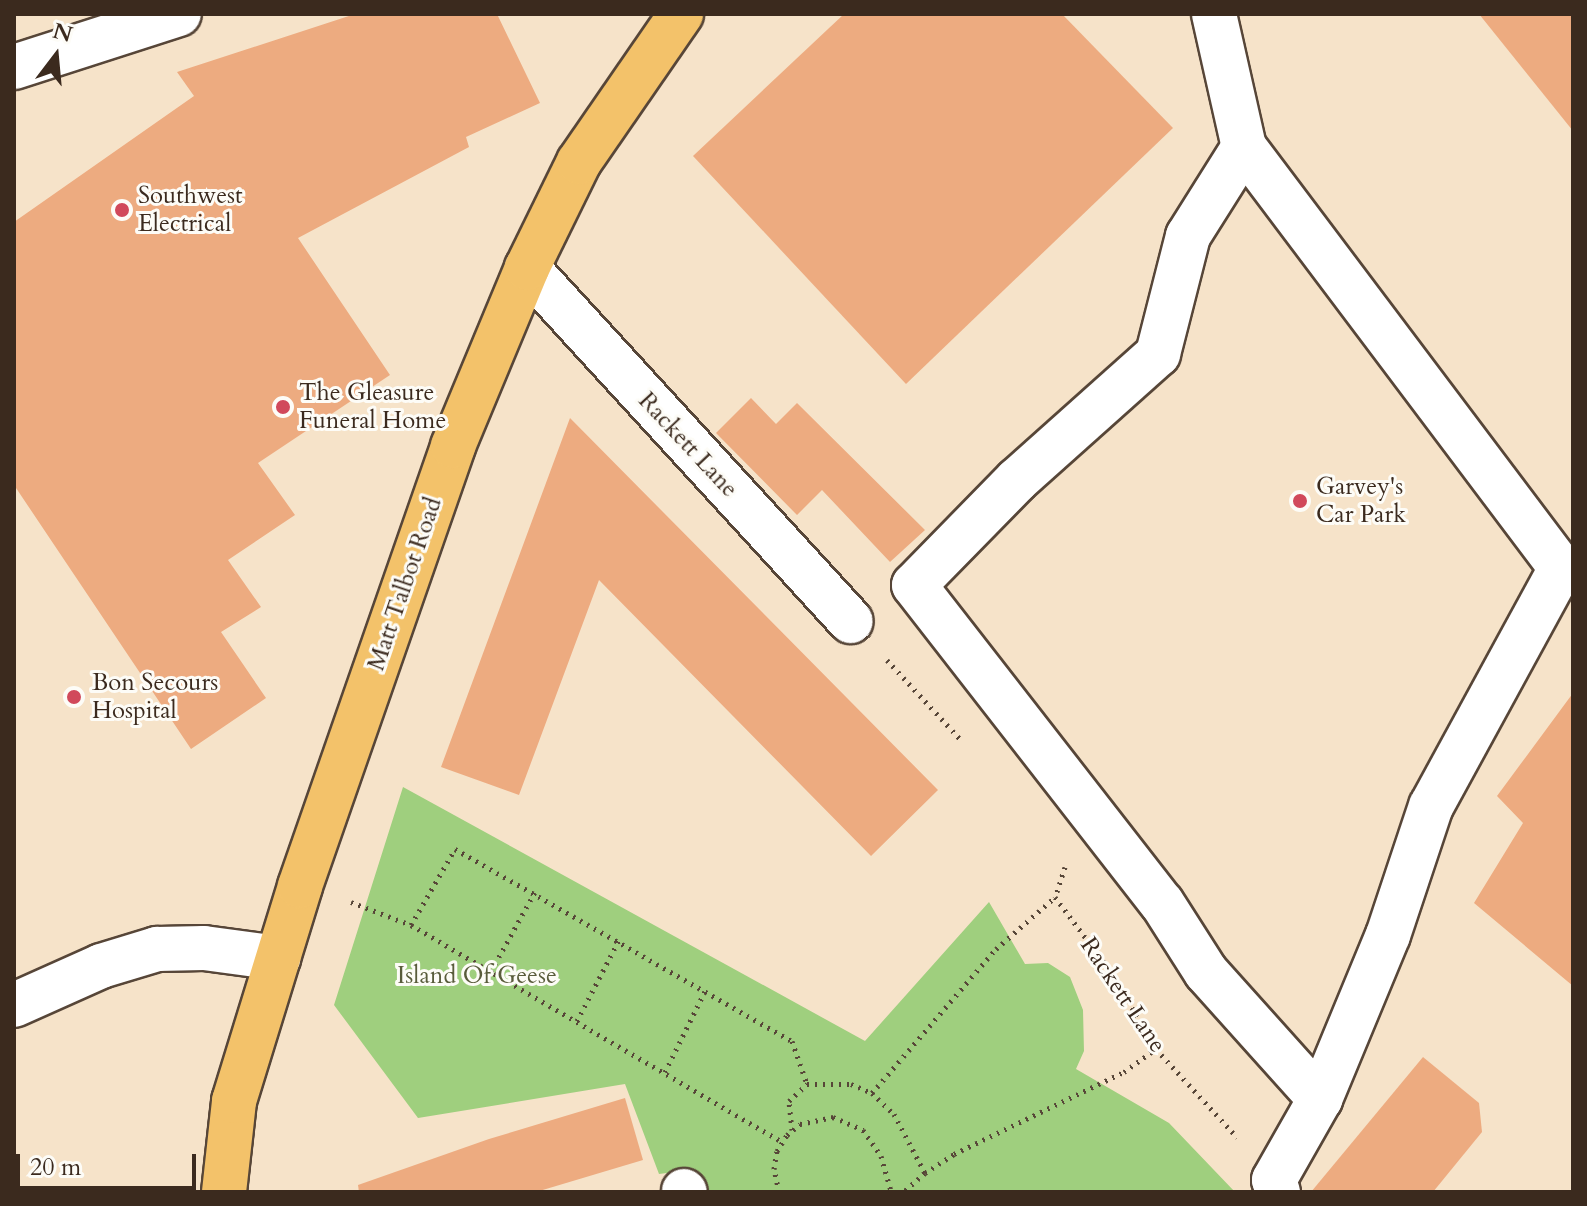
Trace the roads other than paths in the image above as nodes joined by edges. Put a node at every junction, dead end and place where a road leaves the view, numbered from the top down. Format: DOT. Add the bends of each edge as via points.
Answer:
graph roads {
  1 [pos="179,14"];
  2 [pos="681,14"];
  3 [pos="1214,14"];
  4 [pos="14,67"];
  5 [pos="1244,147"];
  6 [pos="527,268"];
  7 [pos="1567,575"];
  8 [pos="851,621"];
  9 [pos="278,958"];
  10 [pos="14,1005"];
  11 [pos="1320,1099"];
  12 [pos="1276,1186"];
  13 [pos="224,1192"];
  1 -- 4 [label="street"];
  2 -- 6 [label="main road, Matt Talbot Road" via="579,162"];
  3 -- 5 [label="street"];
  5 -- 7 [label="street"];
  5 -- 11 [label="street" via="1188,236 1158,354 1017,480 914,585 1162,903 1206,972"];
  6 -- 8 [label="street, Rackett Lane"];
  6 -- 9 [label="main road, Matt Talbot Road" via="453,446"];
  7 -- 11 [label="street" via="1431,806 1388,935"];
  9 -- 10 [label="street" via="204,948 157,949 101,966"];
  9 -- 13 [label="main road, Matt Talbot Road" via="234,1101"];
  11 -- 12 [label="street"];
}
